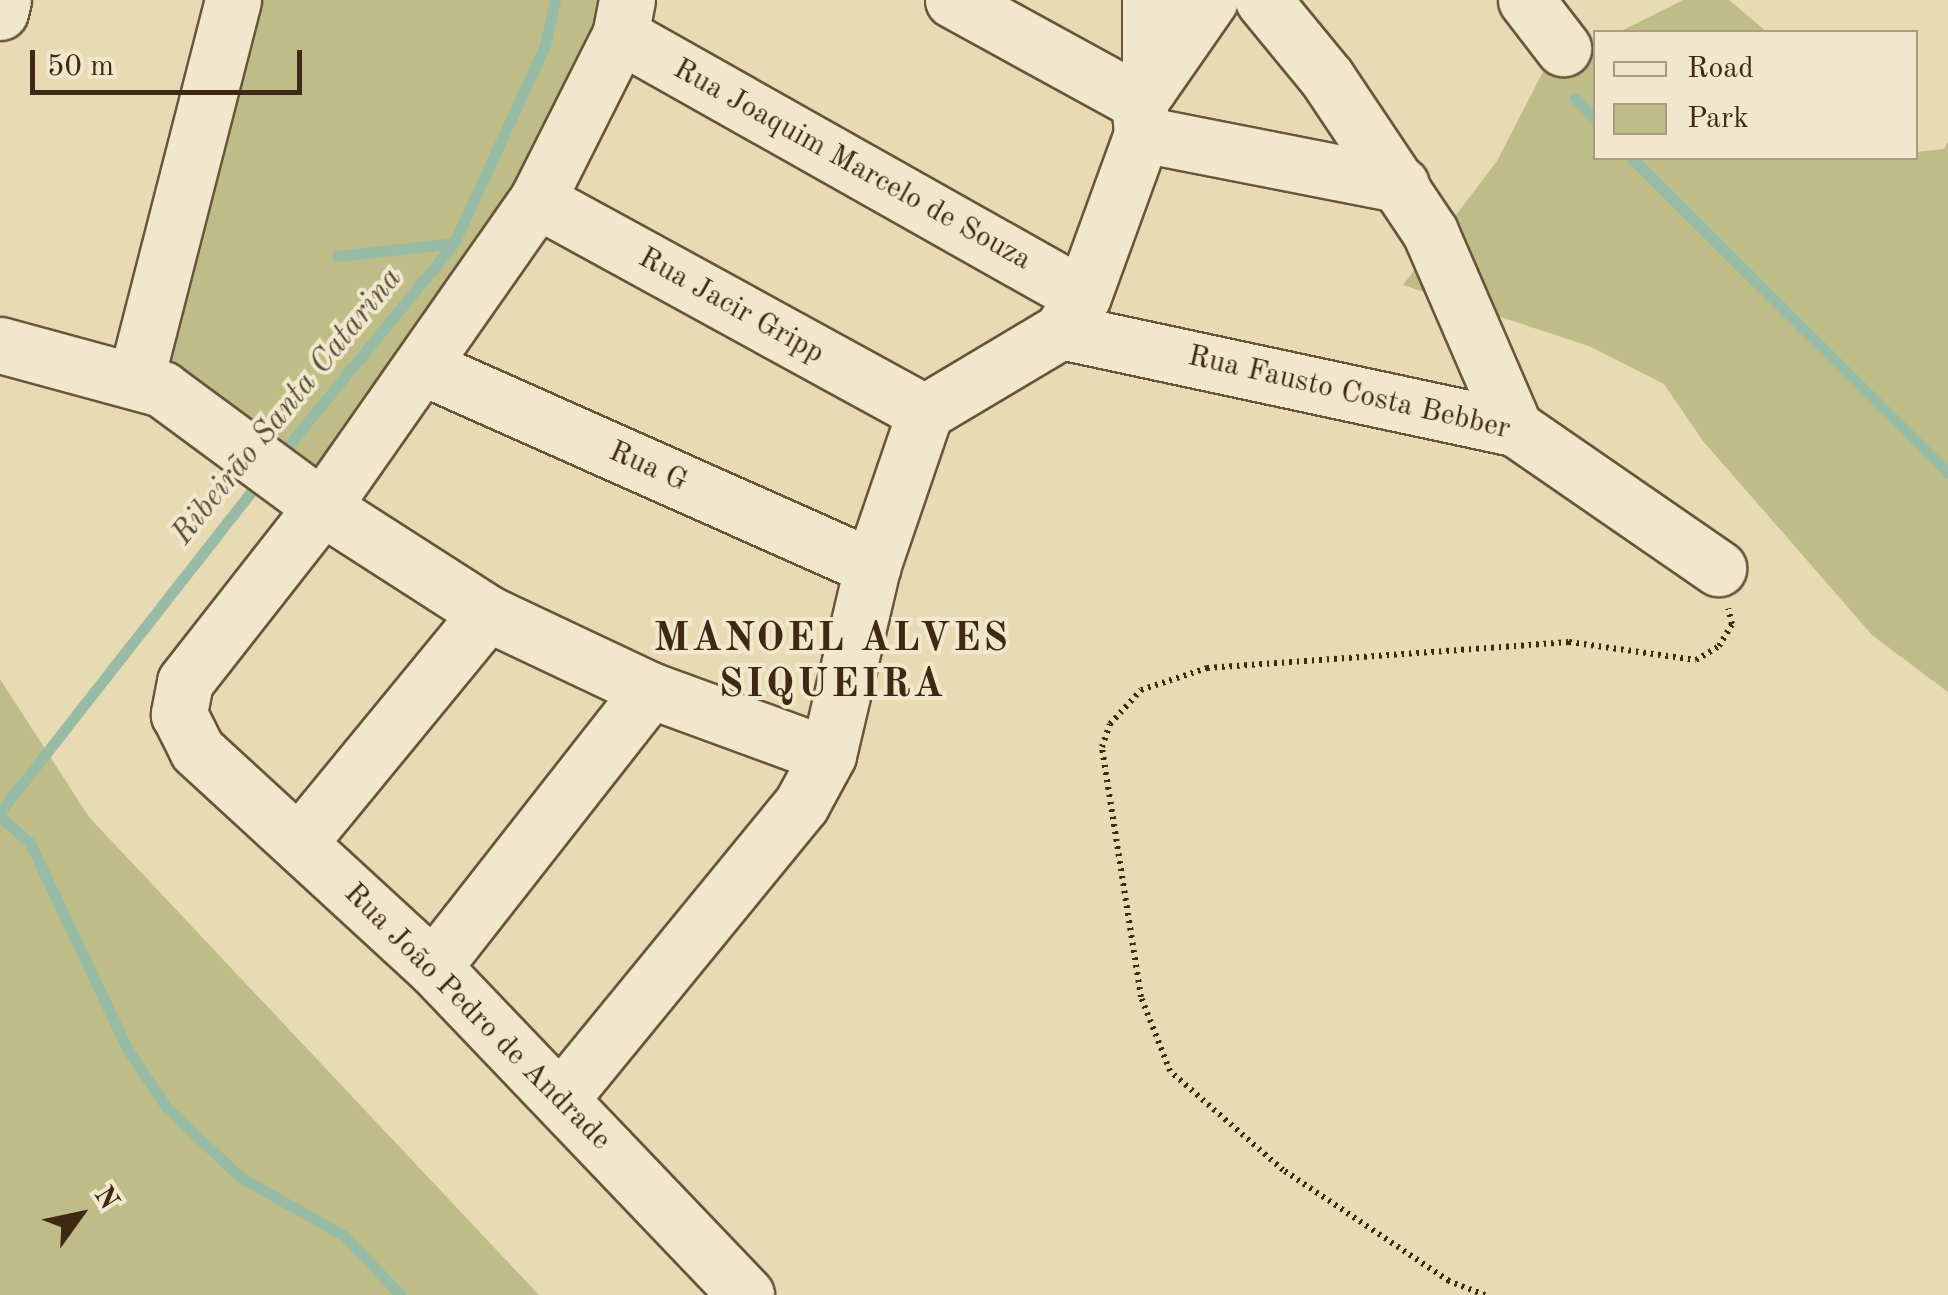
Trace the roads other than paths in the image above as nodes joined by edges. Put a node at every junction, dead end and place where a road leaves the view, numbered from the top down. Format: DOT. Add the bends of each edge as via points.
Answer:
graph roads {
  1 [pos="3,0"];
  2 [pos="233,0"];
  3 [pos="953,0"];
  4 [pos="1150,0"];
  5 [pos="1210,0"];
  6 [pos="1264,0"];
  7 [pos="1526,0"];
  8 [pos="0,12"];
  9 [pos="624,17"];
  10 [pos="1564,48"];
  11 [pos="1144,108"];
  12 [pos="1401,184"];
  13 [pos="537,200"];
  14 [pos="1072,314"];
  15 [pos="0,345"];
  16 [pos="423,367"];
  17 [pos="136,378"];
  18 [pos="925,412"];
  19 [pos="1515,428"];
  20 [pos="285,481"];
  21 [pos="872,568"];
  22 [pos="1718,568"];
  23 [pos="487,613"];
  24 [pos="650,690"];
  25 [pos="828,755"];
  26 [pos="300,841"];
  27 [pos="433,967"];
  28 [pos="560,1098"];
  29 [pos="746,1295"];
  1 -- 8 [label="street"];
  2 -- 17 [label="street"];
  3 -- 11 [label="street"];
  4 -- 11 [label="street"];
  5 -- 11 [label="street"];
  6 -- 12 [label="street"];
  7 -- 10 [label="street"];
  9 -- 13 [label="street"];
  9 -- 14 [label="street, Rua Joaquim Marcelo de Souza"];
  11 -- 12 [label="street"];
  11 -- 14 [label="street"];
  12 -- 19 [label="street" via="1430,232"];
  13 -- 16 [label="street"];
  13 -- 18 [label="street, Rua Jacir Gripp"];
  14 -- 18 [label="street"];
  14 -- 19 [label="street, Rua Fausto Costa Bebber"];
  15 -- 17 [label="street"];
  16 -- 20 [label="street"];
  16 -- 21 [label="street, Rua G"];
  17 -- 20 [label="street" via="162,389"];
  18 -- 21 [label="street"];
  19 -- 22 [label="street, Rua Fausto Costa Bebber"];
  20 -- 23 [label="street"];
  20 -- 26 [label="street, Rua João Pedro de Andrade" via="185,682 178,714 197,750"];
  21 -- 25 [label="street"];
  23 -- 24 [label="street"];
  23 -- 26 [label="street"];
  24 -- 25 [label="street"];
  24 -- 27 [label="street"];
  25 -- 28 [label="street" via="801,805 749,872"];
  26 -- 27 [label="street, Rua João Pedro de Andrade"];
  27 -- 28 [label="street, Rua João Pedro de Andrade"];
  28 -- 29 [label="street, Rua João Pedro de Andrade"];
}
